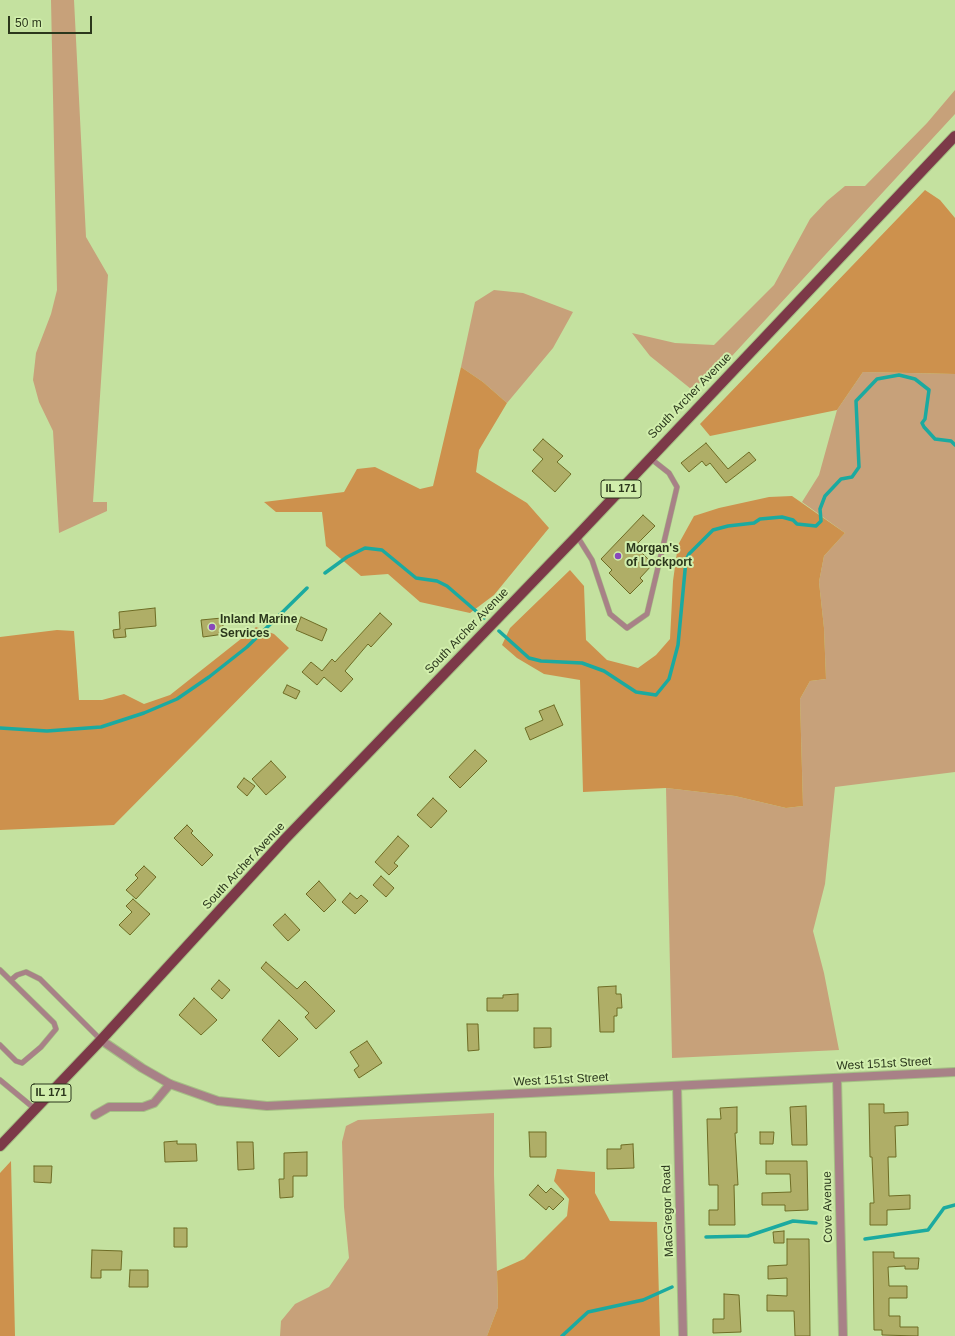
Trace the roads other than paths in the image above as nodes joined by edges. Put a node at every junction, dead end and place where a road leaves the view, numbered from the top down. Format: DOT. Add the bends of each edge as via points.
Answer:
graph roads {
  1 [pos="955,136"];
  2 [pos="650,458"];
  3 [pos="577,536"];
  4 [pos="0,970"];
  5 [pos="11,980"];
  6 [pos="102,1040"];
  7 [pos="0,1045"];
  8 [pos="955,1072"];
  9 [pos="837,1078"];
  10 [pos="0,1080"];
  11 [pos="170,1084"];
  12 [pos="677,1086"];
  13 [pos="35,1109"];
  14 [pos="95,1116"];
  15 [pos="0,1146"];
  16 [pos="683,1336"];
  17 [pos="843,1336"];
  1 -- 2 [label="main road, South Archer Avenue / IL 171"];
  2 -- 3 [label="main road, South Archer Avenue / IL 171"];
  2 -- 3 [label="lane" via="668,473 678,487 647,614 627,628 610,614 592,560"];
  3 -- 6 [label="main road, South Archer Avenue / IL 171" via="285,839"];
  4 -- 5 [label="lane"];
  5 -- 6 [label="lane" via="26,972 40,979"];
  5 -- 7 [label="lane" via="54,1023 56,1029 41,1047 22,1063 16,1061"];
  6 -- 11 [label="street, West 151st Street"];
  6 -- 13 [label="main road, South Archer Avenue / IL 171"];
  8 -- 9 [label="street, West 151st Street"];
  9 -- 12 [label="street, West 151st Street"];
  9 -- 17 [label="street, Cove Avenue"];
  10 -- 13 [label="lane"];
  11 -- 12 [label="street, West 151st Street" via="218,1101 267,1106"];
  11 -- 14 [label="street" via="154,1103 143,1107 109,1107"];
  12 -- 16 [label="street, MacGregor Road"];
  13 -- 15 [label="main road, South Archer Avenue / IL 171"];
}
